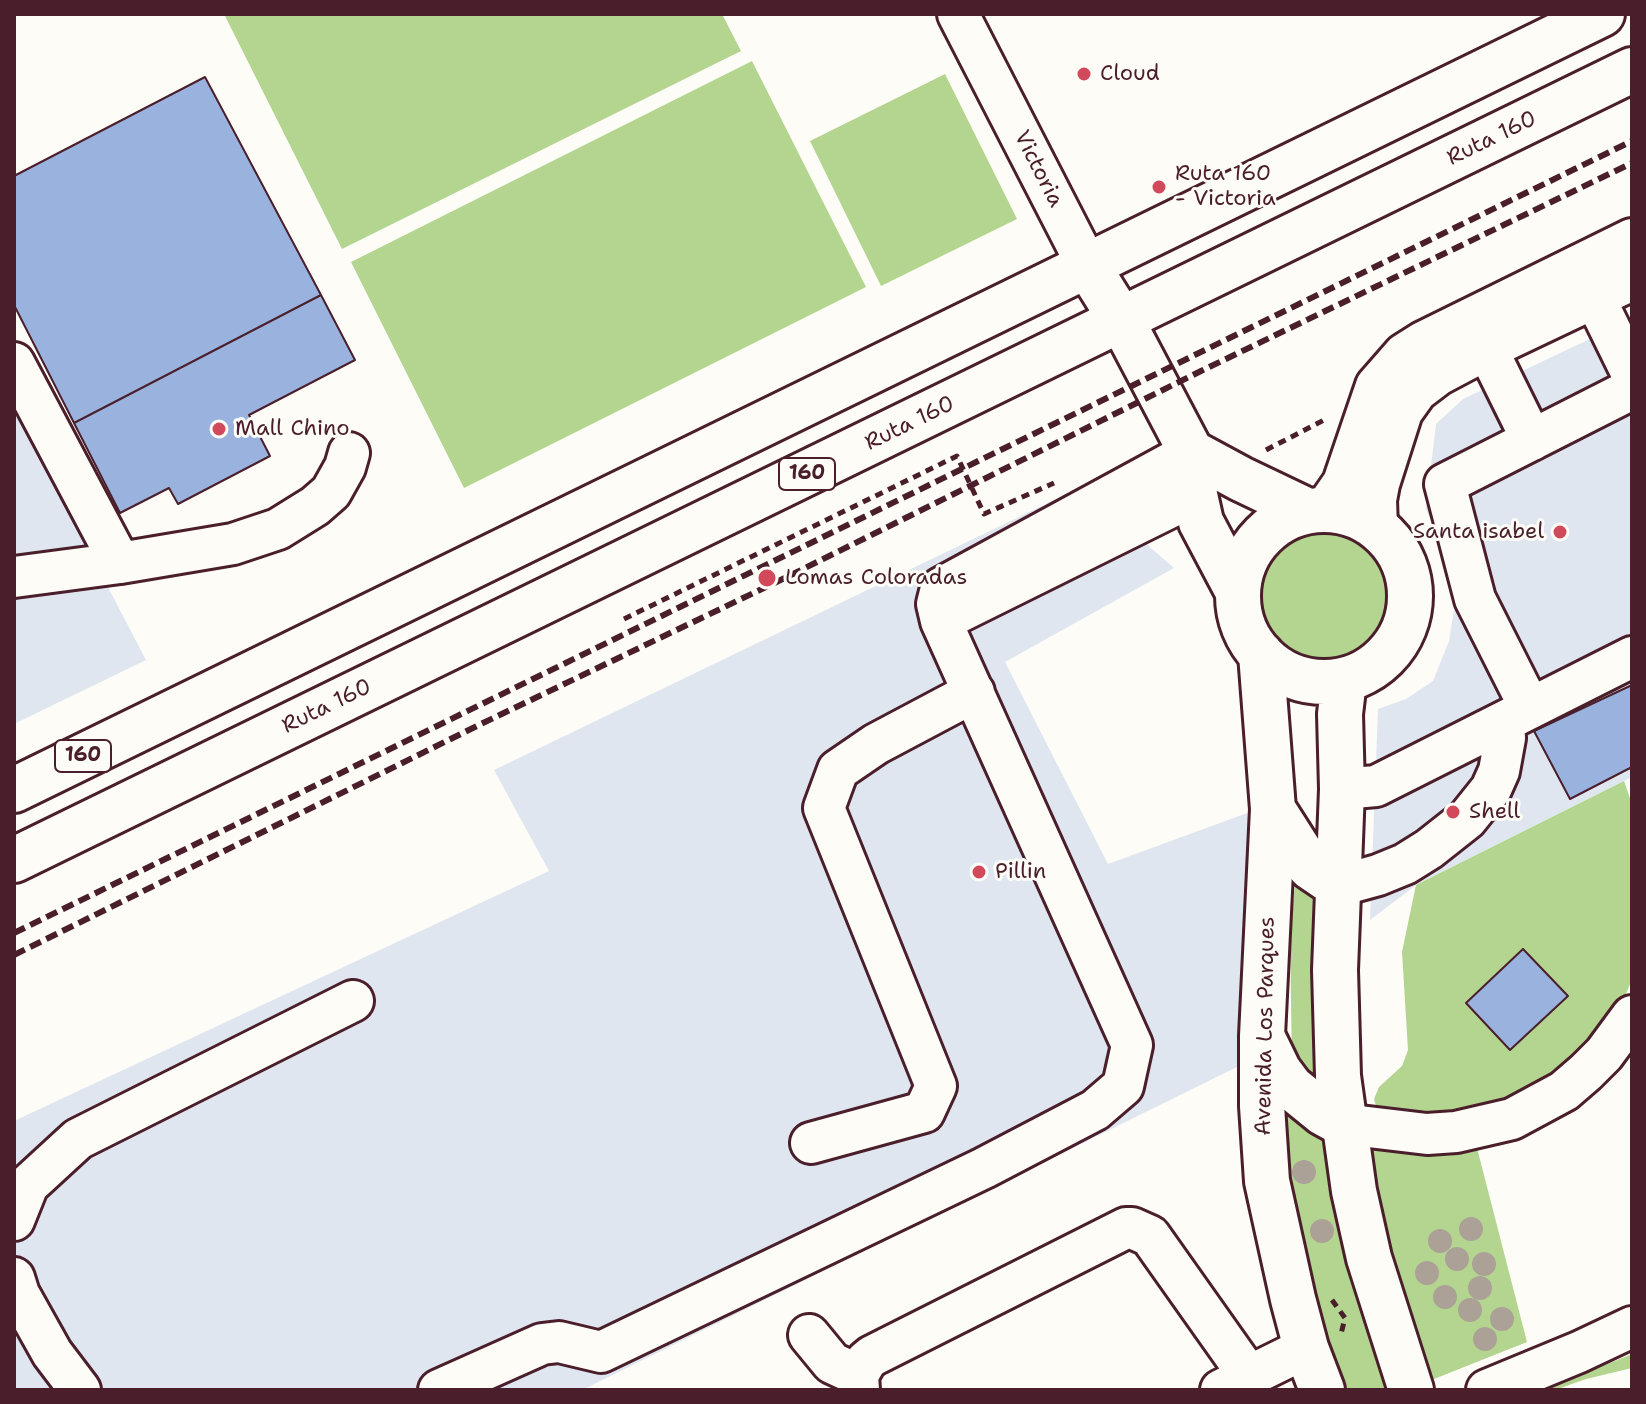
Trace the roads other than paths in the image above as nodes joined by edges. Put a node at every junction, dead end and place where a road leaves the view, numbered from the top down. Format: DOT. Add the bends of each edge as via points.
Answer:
graph roads {
  1 [pos="958,14"];
  2 [pos="1602,14"];
  3 [pos="1553,26"];
  4 [pos="1632,70"];
  5 [pos="1632,239"];
  6 [pos="1087,265"];
  7 [pos="1632,280"];
  8 [pos="1586,281"];
  9 [pos="1122,321"];
  10 [pos="1487,349"];
  11 [pos="14,363"];
  12 [pos="1632,374"];
  13 [pos="1632,389"];
  14 [pos="1532,440"];
  15 [pos="1191,452"];
  16 [pos="349,453"];
  17 [pos="1195,495"];
  18 [pos="1317,510"];
  19 [pos="1377,528"];
  20 [pos="120,563"];
  21 [pos="14,577"];
  22 [pos="1238,592"];
  23 [pos="941,621"];
  24 [pos="1261,654"];
  25 [pos="1632,657"];
  26 [pos="1344,680"];
  27 [pos="974,692"];
  28 [pos="1517,715"];
  29 [pos="1342,789"];
  30 [pos="14,790"];
  31 [pos="1273,809"];
  32 [pos="14,860"];
  33 [pos="1338,886"];
  34 [pos="353,1001"];
  35 [pos="1632,1016"];
  36 [pos="1262,1036"];
  37 [pos="1343,1124"];
  38 [pos="811,1143"];
  39 [pos="14,1220"];
  40 [pos="14,1278"];
  41 [pos="1632,1327"];
  42 [pos="809,1335"];
  43 [pos="1306,1348"];
  44 [pos="859,1382"];
  45 [pos="1235,1383"];
  46 [pos="80,1390"];
  47 [pos="439,1390"];
  48 [pos="1322,1390"];
  49 [pos="1411,1390"];
  50 [pos="1487,1390"];
  1 -- 6 [label="street, Victoria"];
  2 -- 3 [label="main road, 160"];
  3 -- 6 [label="main road, 160"];
  4 -- 9 [label="main road, Ruta 160 / 160"];
  5 -- 8 [label="street"];
  6 -- 9 [label="main road, Victoria"];
  6 -- 30 [label="main road, 160"];
  7 -- 8 [label="street"];
  8 -- 10 [label="street"];
  8 -- 12 [label="street"];
  8 -- 18 [label="street" via="1423,342 1404,354 1376,386 1343,483"];
  9 -- 15 [label="main road, Avenida Los Parques"];
  9 -- 32 [label="main road, Ruta 160 / 160"];
  10 -- 14 [label="street"];
  10 -- 19 [label="street" via="1427,382 1402,412 1379,484"];
  11 -- 20 [label="street"];
  13 -- 14 [label="street"];
  14 -- 28 [label="street" via="1445,484 1475,599"];
  15 -- 17 [label="main road, Avenida Los Parques"];
  15 -- 18 [label="main road, Avenida Los Parques"];
  15 -- 23 [label="street" via="941,588"];
  16 -- 20 [label="street" via="331,492 278,529 233,544"];
  17 -- 22 [label="main road, Avenida Los Parques" via="1211,546"];
  17 -- 23 [label="street"];
  18 -- 19 [label="main road, Avenida Los Parques" via="1344,512"];
  18 -- 22 [label="main road, Avenida Los Parques" via="1281,521 1258,539 1240,573"];
  19 -- 26 [label="main road, Avenida Los Parques" via="1401,559 1410,596 1408,615 1378,663"];
  20 -- 21 [label="street"];
  22 -- 24 [label="main road, Avenida Los Parques" via="1243,626"];
  23 -- 27 [label="street"];
  24 -- 26 [label="main road, Avenida Los Parques" via="1291,675"];
  24 -- 31 [label="main road, Avenida Los Parques"];
  25 -- 28 [label="street"];
  26 -- 29 [label="main road"];
  27 -- 38 [label="street" via="838,770 824,808 936,1086 924,1112"];
  27 -- 47 [label="street" via="1132,1045 1123,1086 1095,1110 984,1168 601,1352 559,1342 542,1344"];
  28 -- 29 [label="street" via="1376,786"];
  28 -- 33 [label="street" via="1505,738 1499,771 1467,819 1405,864"];
  29 -- 33 [label="main road"];
  31 -- 33 [label="main road" via="1310,867"];
  31 -- 36 [label="main road, Avenida Los Parques"];
  33 -- 37 [label="main road" via="1335,1023"];
  34 -- 39 [label="street" via="78,1139 28,1185"];
  35 -- 37 [label="street" via="1586,1072 1512,1119 1427,1134"];
  36 -- 37 [label="main road" via="1291,1087"];
  36 -- 43 [label="main road, Avenida Los Parques" via="1267,1181"];
  37 -- 49 [label="main road" via="1369,1258"];
  40 -- 46 [label="street" via="52,1353"];
  41 -- 50 [label="street"];
  42 -- 44 [label="street" via="832,1363"];
  43 -- 45 [label="street"];
  43 -- 48 [label="main road, Avenida Los Parques"];
  44 -- 45 [label="street" via="872,1356 1132,1228 1150,1236"];
}
